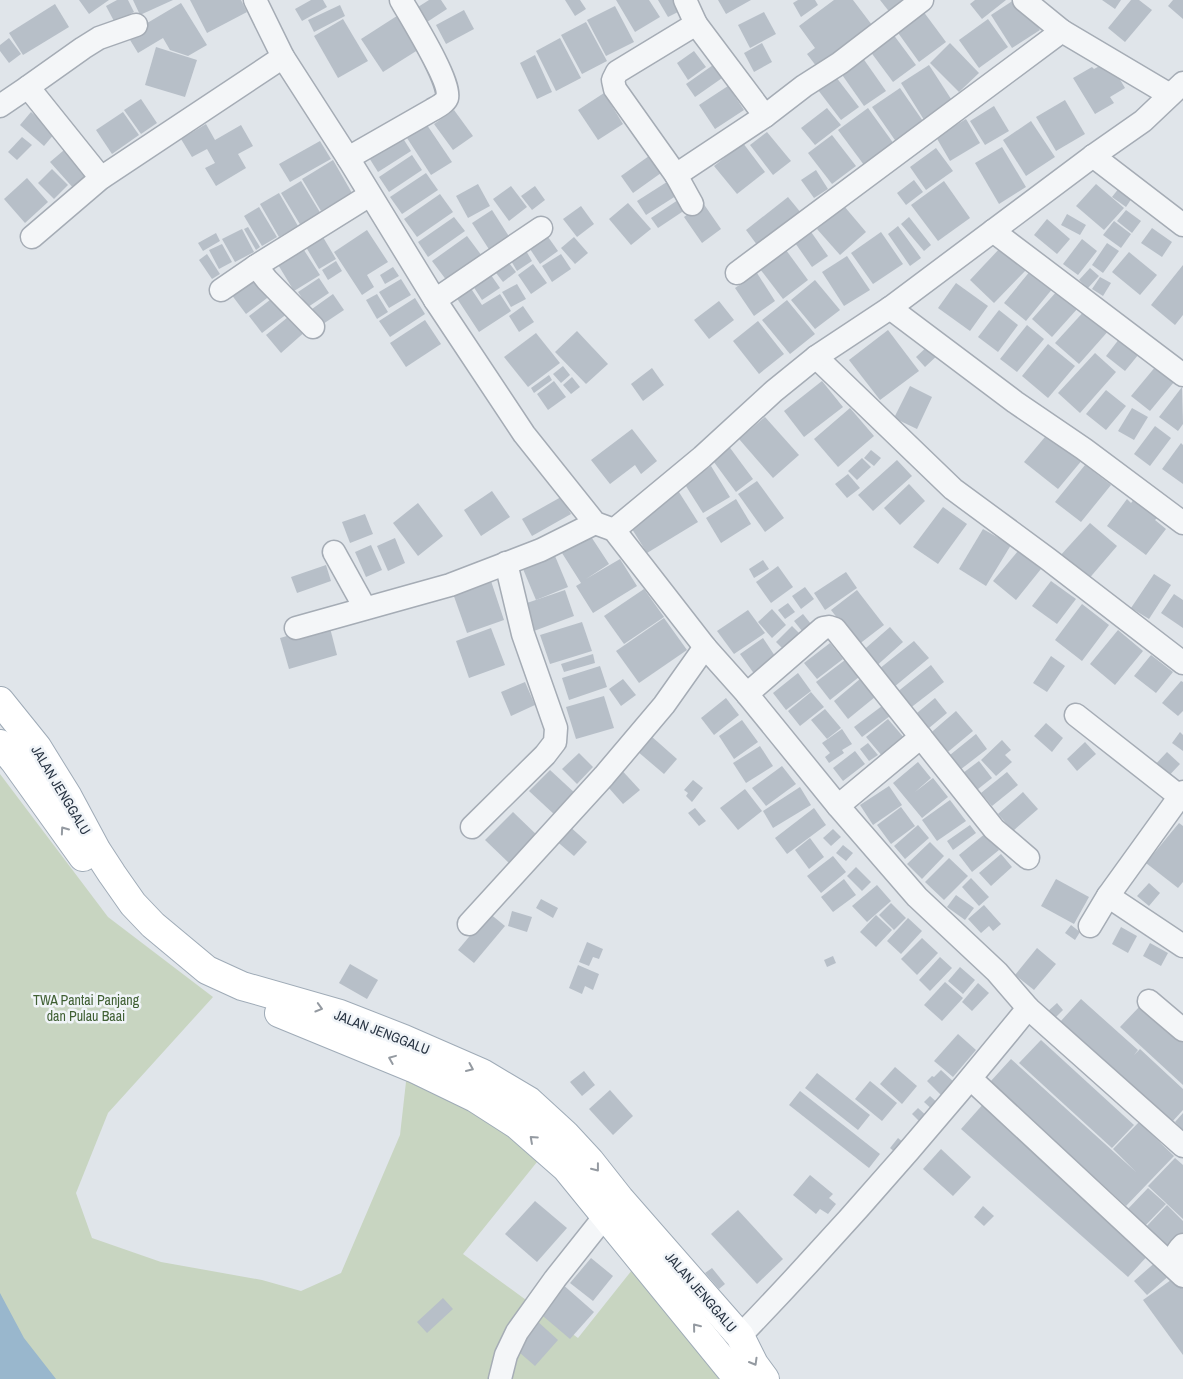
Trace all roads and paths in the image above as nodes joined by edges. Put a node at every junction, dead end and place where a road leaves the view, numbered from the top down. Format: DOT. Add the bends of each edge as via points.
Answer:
graph roads {
  1 [pos="255,0"];
  2 [pos="401,0"];
  3 [pos="922,0"];
  4 [pos="1024,0"];
  5 [pos="694,8"];
  6 [pos="136,25"];
  7 [pos="1062,31"];
  8 [pos="283,57"];
  9 [pos="28,87"];
  10 [pos="1176,89"];
  11 [pos="0,106"];
  12 [pos="765,116"];
  13 [pos="1093,156"];
  14 [pos="348,158"];
  15 [pos="676,175"];
  16 [pos="101,178"];
  17 [pos="370,195"];
  18 [pos="692,204"];
  19 [pos="1183,225"];
  20 [pos="541,228"];
  21 [pos="993,231"];
  22 [pos="32,237"];
  23 [pos="256,266"];
  24 [pos="737,273"];
  25 [pos="220,290"];
  26 [pos="436,300"];
  27 [pos="890,308"];
  28 [pos="313,327"];
  29 [pos="816,357"];
  30 [pos="1183,375"];
  31 [pos="1183,524"];
  32 [pos="604,526"];
  33 [pos="334,552"];
  34 [pos="506,563"];
  35 [pos="365,608"];
  36 [pos="296,628"];
  37 [pos="704,647"];
  38 [pos="1183,663"];
  39 [pos="747,694"];
  40 [pos="0,701"];
  41 [pos="1076,715"];
  42 [pos="921,737"];
  43 [pos="0,744"];
  44 [pos="1182,796"];
  45 [pos="838,806"];
  46 [pos="472,827"];
  47 [pos="1028,858"];
  48 [pos="1108,896"];
  49 [pos="129,908"];
  50 [pos="469,924"];
  51 [pos="1090,926"];
  52 [pos="1183,946"];
  53 [pos="204,974"];
  54 [pos="1022,1000"];
  55 [pos="1149,1000"];
  56 [pos="1183,1030"];
  57 [pos="971,1079"];
  58 [pos="1183,1146"];
  59 [pos="606,1216"];
  60 [pos="1183,1245"];
  61 [pos="1178,1271"];
  62 [pos="740,1336"];
  63 [pos="500,1379"];
  64 [pos="738,1379"];
  65 [pos="765,1379"];
  1 -- 8 [label="street"];
  2 -- 14 [label="street" via="442,74 447,97 432,110"];
  3 -- 12 [label="street"];
  4 -- 7 [label="street"];
  5 -- 12 [label="street"];
  5 -- 15 [label="street" via="617,72 612,80 615,89"];
  6 -- 9 [label="street" via="99,38"];
  7 -- 10 [label="street"];
  7 -- 24 [label="street"];
  8 -- 14 [label="street"];
  8 -- 16 [label="street"];
  9 -- 11 [label="street"];
  9 -- 16 [label="street"];
  10 -- 13 [label="street" via="1143,121"];
  12 -- 15 [label="street"];
  13 -- 19 [label="street"];
  13 -- 21 [label="street"];
  14 -- 17 [label="street"];
  15 -- 18 [label="street"];
  16 -- 22 [label="street"];
  17 -- 23 [label="street"];
  17 -- 26 [label="street"];
  20 -- 26 [label="street"];
  21 -- 27 [label="street"];
  21 -- 30 [label="street"];
  23 -- 25 [label="street"];
  23 -- 28 [label="street"];
  26 -- 32 [label="street" via="524,434"];
  27 -- 29 [label="street"];
  27 -- 31 [label="street"];
  29 -- 32 [label="street" via="702,457"];
  29 -- 38 [label="street" via="953,489"];
  32 -- 34 [label="street"];
  32 -- 37 [label="street"];
  33 -- 35 [label="street"];
  34 -- 35 [label="street" via="450,585"];
  34 -- 46 [label="street" via="523,634 556,728 555,742"];
  35 -- 36 [label="street"];
  37 -- 39 [label="street"];
  37 -- 50 [label="street" via="664,705 604,776"];
  39 -- 42 [label="street" via="823,628 829,627 835,629"];
  39 -- 45 [label="street"];
  40 -- 49 [label="main road, JALAN JENGGALU" via="36,747 68,797"];
  41 -- 44 [label="street"];
  42 -- 45 [label="street"];
  42 -- 47 [label="street" via="994,829"];
  49 -- 43 [label="main road, JALAN JENGGALU, one-way" via="110,894"];
  44 -- 48 [label="street"];
  45 -- 54 [label="street" via="917,897"];
  48 -- 51 [label="street"];
  48 -- 52 [label="street"];
  49 -- 53 [label="main road, JALAN JENGGALU" via="153,925"];
  59 -- 53 [label="main road, JALAN JENGGALU, one-way" via="566,1168 517,1124 475,1098 413,1068 248,1001"];
  53 -- 62 [label="main road, JALAN JENGGALU, one-way" via="340,1014 404,1039 482,1074 529,1101 590,1161"];
  54 -- 57 [label="street"];
  54 -- 58 [label="street"];
  55 -- 56 [label="street"];
  57 -- 61 [label="street"];
  57 -- 62 [label="street" via="866,1201"];
  59 -- 63 [label="street" via="517,1332 506,1355"];
  64 -- 59 [label="main road, JALAN JENGGALU, one-way"];
  60 -- 61 [label="street" via="1174,1257"];
  62 -- 65 [label="main road, JALAN JENGGALU, one-way"];
}
